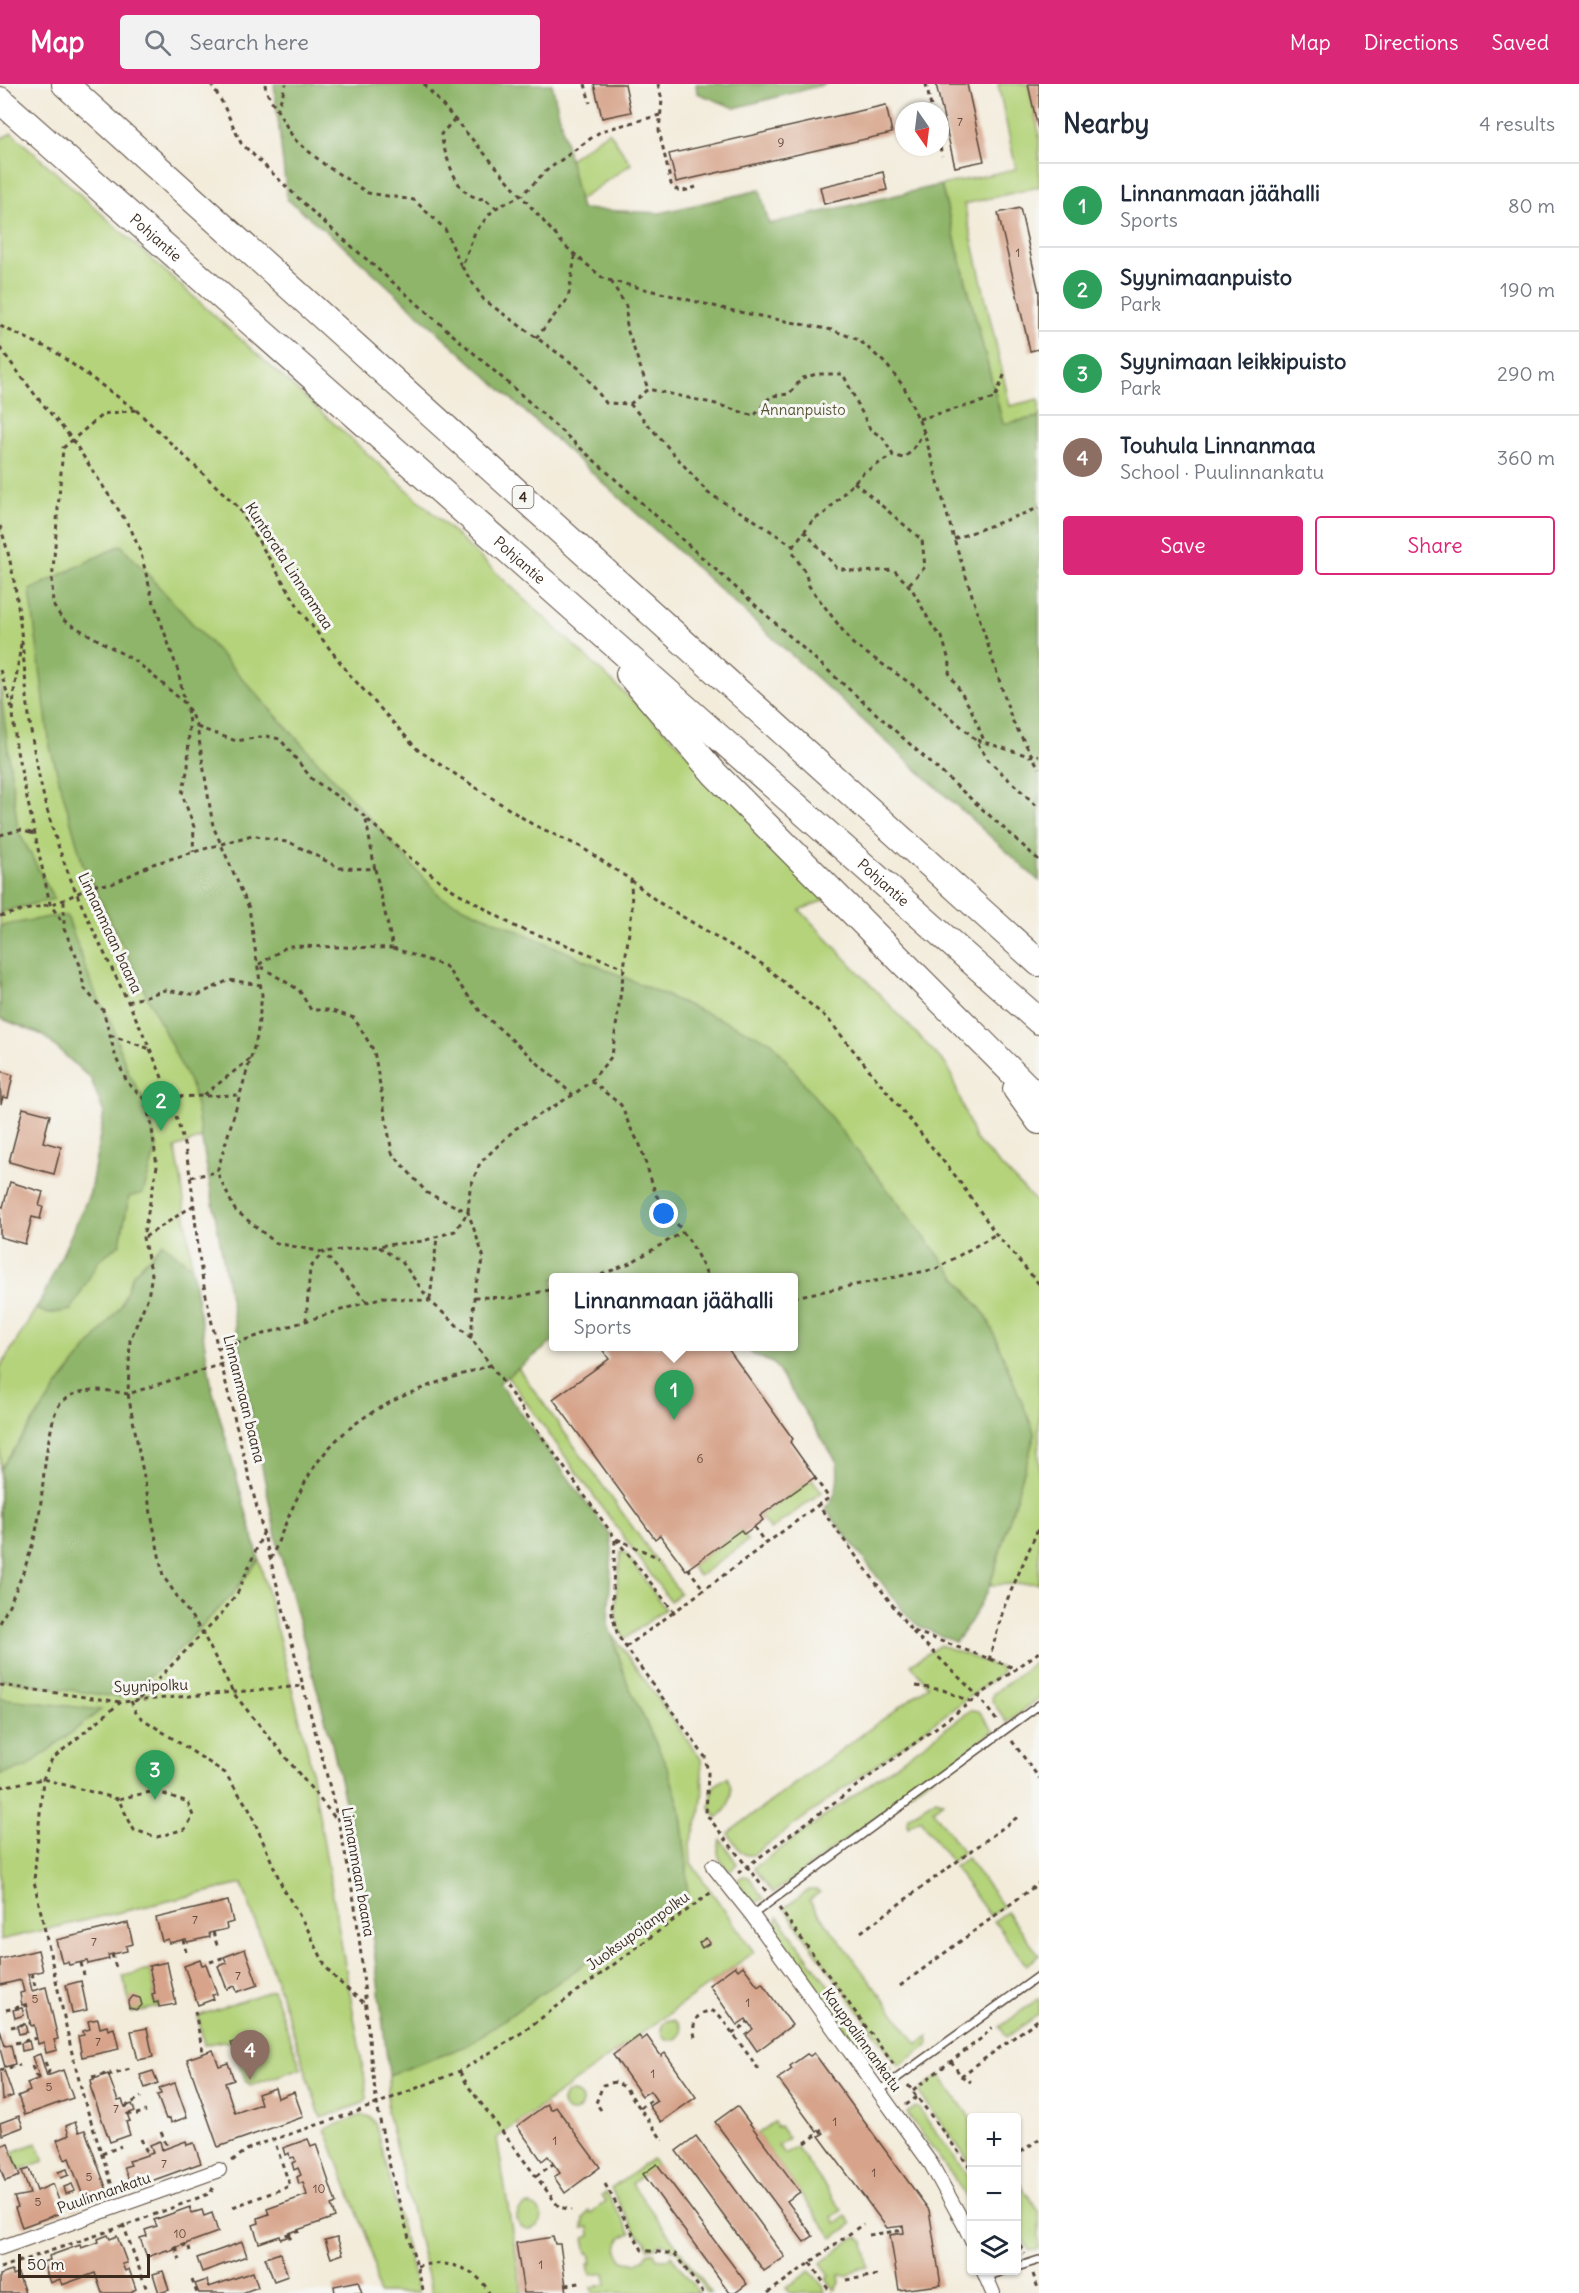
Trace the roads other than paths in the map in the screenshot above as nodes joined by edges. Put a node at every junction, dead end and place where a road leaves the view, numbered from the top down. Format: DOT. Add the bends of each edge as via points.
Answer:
graph roads {
  1 [pos="65,84"];
  2 [pos="0,100"];
  3 [pos="564,598"];
  4 [pos="1039,963"];
  5 [pos="1039,1021"];
  6 [pos="980,1041"];
  7 [pos="1039,1099"];
  8 [pos="1039,1121"];
  9 [pos="1039,1705"];
  10 [pos="713,1866"];
  11 [pos="752,1915"];
  12 [pos="1039,1976"];
  13 [pos="879,2091"];
  14 [pos="219,2170"];
  15 [pos="967,2230"];
  16 [pos="0,2248"];
  17 [pos="1039,2260"];
  18 [pos="1021,2266"];
  19 [pos="985,2275"];
  20 [pos="985,2275"];
  21 [pos="987,2293"];
  22 [pos="993,2293"];
  1 -- 4 [label="highway, 4"];
  2 -- 3 [label="highway, Pohjantie"];
  3 -- 5 [label="highway, Pohjantie"];
  3 -- 6 [label="highway" via="715,774"];
  6 -- 7 [label="highway"];
  6 -- 8 [label="highway"];
  9 -- 11 [label="lane"];
  10 -- 11 [label="street, Kauppalinnankatu"];
  11 -- 13 [label="street, Kauppalinnankatu"];
  12 -- 13 [label="lane"];
  13 -- 15 [label="street, Kauppalinnankatu" via="931,2164"];
  14 -- 16 [label="street, Puulinnankatu"];
  17 -- 18 [label="lane"];
  19 -- 21 [label="street"];
  20 -- 22 [label="street"];
}
